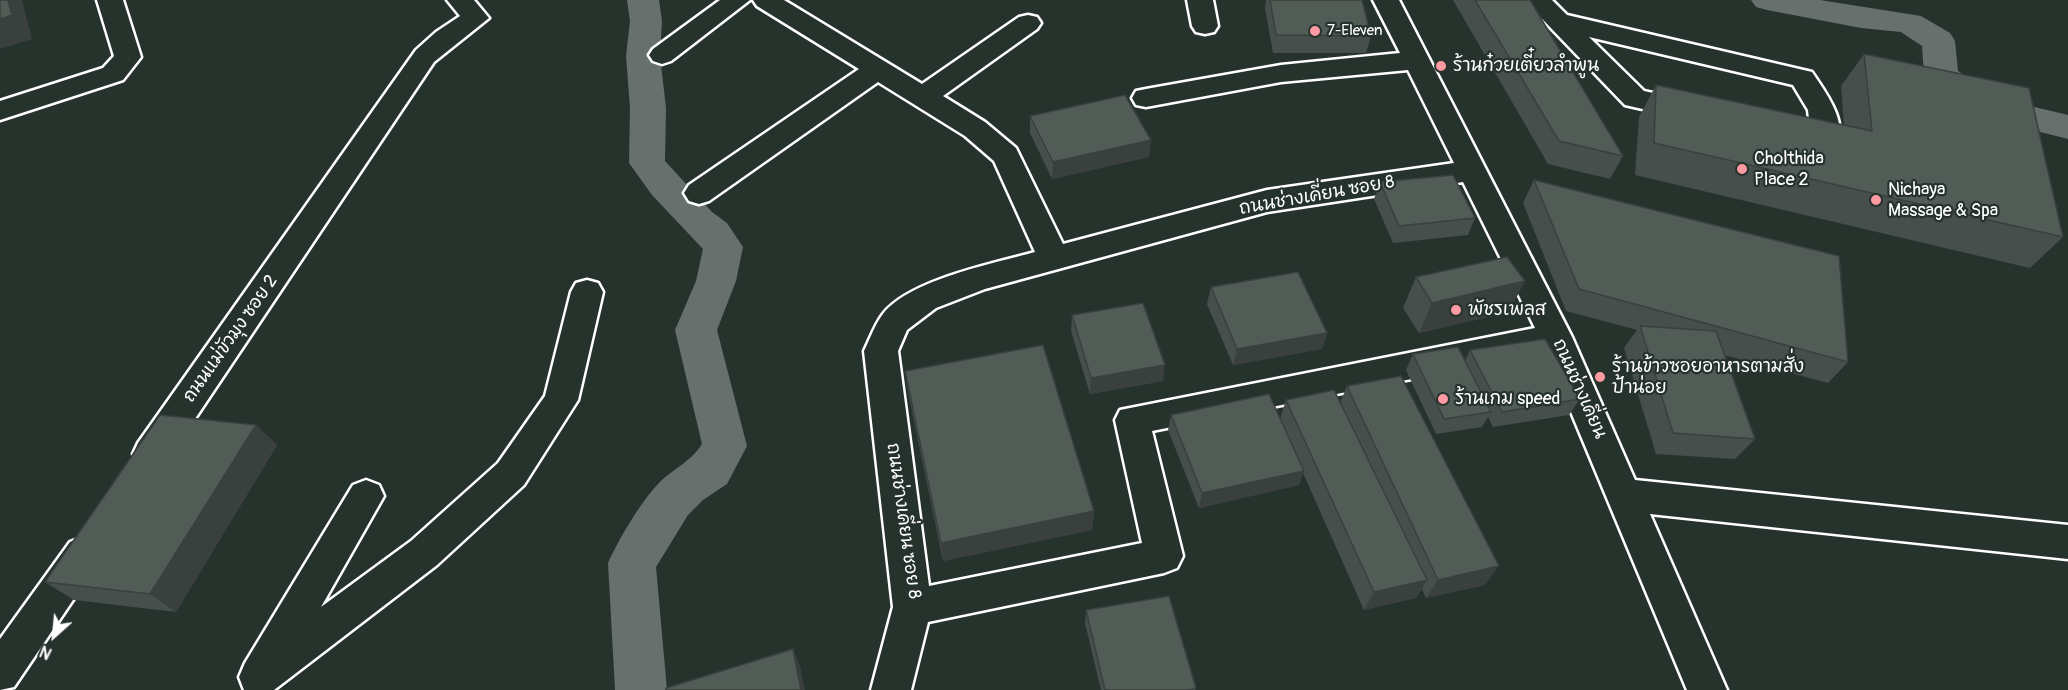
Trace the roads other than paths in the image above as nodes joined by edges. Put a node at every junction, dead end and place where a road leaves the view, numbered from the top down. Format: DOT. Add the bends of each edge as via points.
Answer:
graph roads {
  1 [pos="110,0"];
  2 [pos="737,0"];
  3 [pos="766,0"];
  4 [pos="1200,0"];
  5 [pos="1386,0"];
  6 [pos="1538,0"];
  7 [pos="468,9"];
  8 [pos="1557,21"];
  9 [pos="1028,23"];
  10 [pos="1205,26"];
  11 [pos="662,55"];
  12 [pos="1417,61"];
  13 [pos="878,69"];
  14 [pos="923,97"];
  15 [pos="1146,98"];
  16 [pos="0,111"];
  17 [pos="1713,116"];
  18 [pos="1780,131"];
  19 [pos="1474,171"];
  20 [pos="699,193"];
  21 [pos="1054,259"];
  22 [pos="587,292"];
  23 [pos="1556,337"];
  24 [pos="135,478"];
  25 [pos="1626,495"];
  26 [pos="366,496"];
  27 [pos="101,527"];
  28 [pos="2068,543"];
  29 [pos="912,607"];
  30 [pos="0,673"];
  31 [pos="254,683"];
  32 [pos="891,690"];
  33 [pos="1707,690"];
  1 -- 16 [label="street" via="128,57 113,74"];
  2 -- 11 [label="street"];
  3 -- 13 [label="street"];
  4 -- 10 [label="street"];
  5 -- 12 [label="street, ถนนช่างเคี่ยน"];
  6 -- 8 [label="street"];
  7 -- 24 [label="street, ถนนแม่ขัวมุง ซอย 2" via="425,56"];
  8 -- 17 [label="street" via="1635,98"];
  8 -- 18 [label="street" via="1802,78 1822,110 1825,141"];
  9 -- 14 [label="street"];
  12 -- 15 [label="street" via="1289,71"];
  12 -- 19 [label="street, ถนนช่างเคี่ยน"];
  13 -- 14 [label="street"];
  13 -- 20 [label="street"];
  14 -- 21 [label="street" via="975,129 1006,155"];
  19 -- 21 [label="street, ถนนช่างเคี่ยน ซอย 8" via="1267,201"];
  19 -- 23 [label="street, ถนนช่างเคี่ยน"];
  21 -- 29 [label="street, ถนนช่างเคี่ยน ซอย 8" via="978,279 925,299 895,322 881,351"];
  22 -- 31 [label="street" via="561,400 511,474 424,553"];
  23 -- 25 [label="street, ถนนช่างเคี่ยน"];
  23 -- 29 [label="street, ถนนช่างเคี่ยน ซอย 8" via="1132,420 1164,556"];
  25 -- 28 [label="street"];
  25 -- 33 [label="street, ถนนช่างเคี่ยน"];
  26 -- 31 [label="street"];
  27 -- 30 [label="street"];
  29 -- 32 [label="street"];
}
